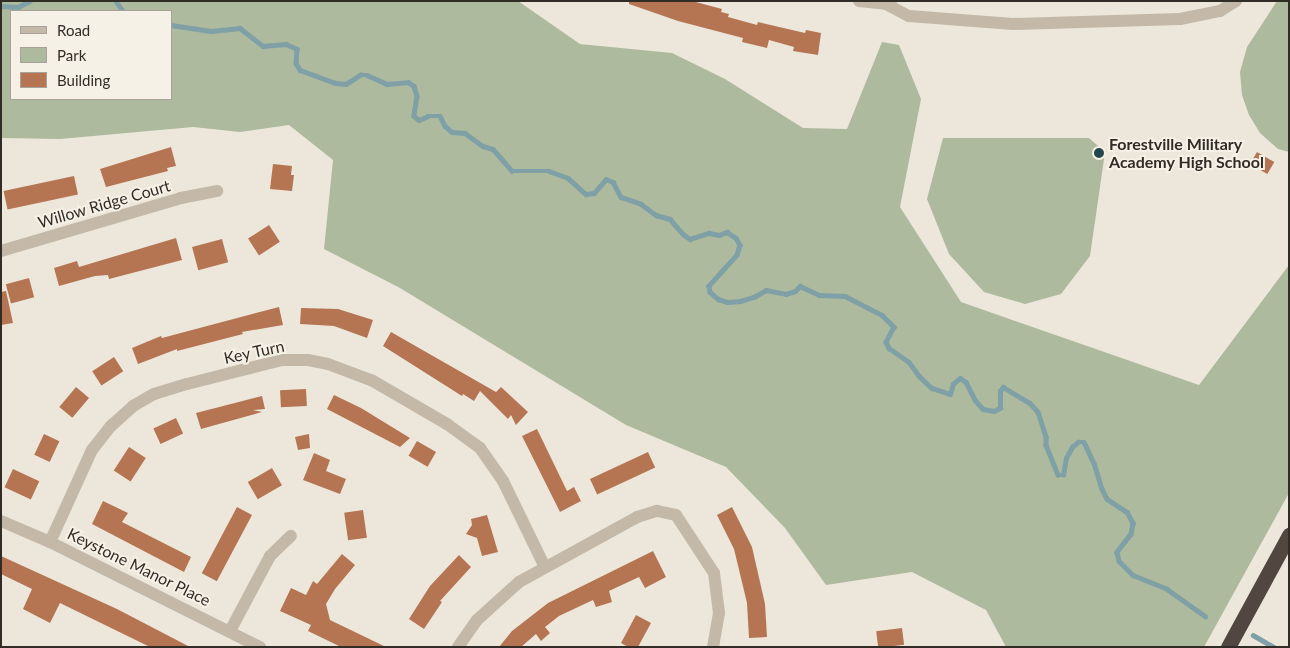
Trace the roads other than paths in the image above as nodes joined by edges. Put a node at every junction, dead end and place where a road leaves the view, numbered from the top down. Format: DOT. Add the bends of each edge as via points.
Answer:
graph roads {
  1 [pos="859,1"];
  2 [pos="1236,1"];
  3 [pos="888,2"];
  4 [pos="217,191"];
  5 [pos="1,250"];
  6 [pos="1,521"];
  7 [pos="1289,535"];
  8 [pos="291,536"];
  9 [pos="50,542"];
  10 [pos="545,567"];
  11 [pos="230,631"];
  12 [pos="713,646"];
  13 [pos="260,647"];
  14 [pos="458,647"];
  15 [pos="1228,647"];
  1 -- 3 [label="street"];
  2 -- 3 [label="street" via="1220,11 1180,19 1012,24 909,16"];
  4 -- 5 [label="street, Willow Ridge Court" via="180,198"];
  6 -- 9 [label="street, Keystone Manor Place"];
  7 -- 15 [label="highway"];
  8 -- 11 [label="street" via="270,556"];
  9 -- 10 [label="street, Key Turn" via="92,450 133,406 154,394 187,384 282,360 308,360 373,381 447,424 480,448 503,481"];
  9 -- 11 [label="street, Keystone Manor Place"];
  10 -- 12 [label="street" via="649,512 676,515 714,574 719,612"];
  10 -- 14 [label="street" via="498,599 477,620"];
  11 -- 13 [label="street, Keystone Manor Place"];
}
